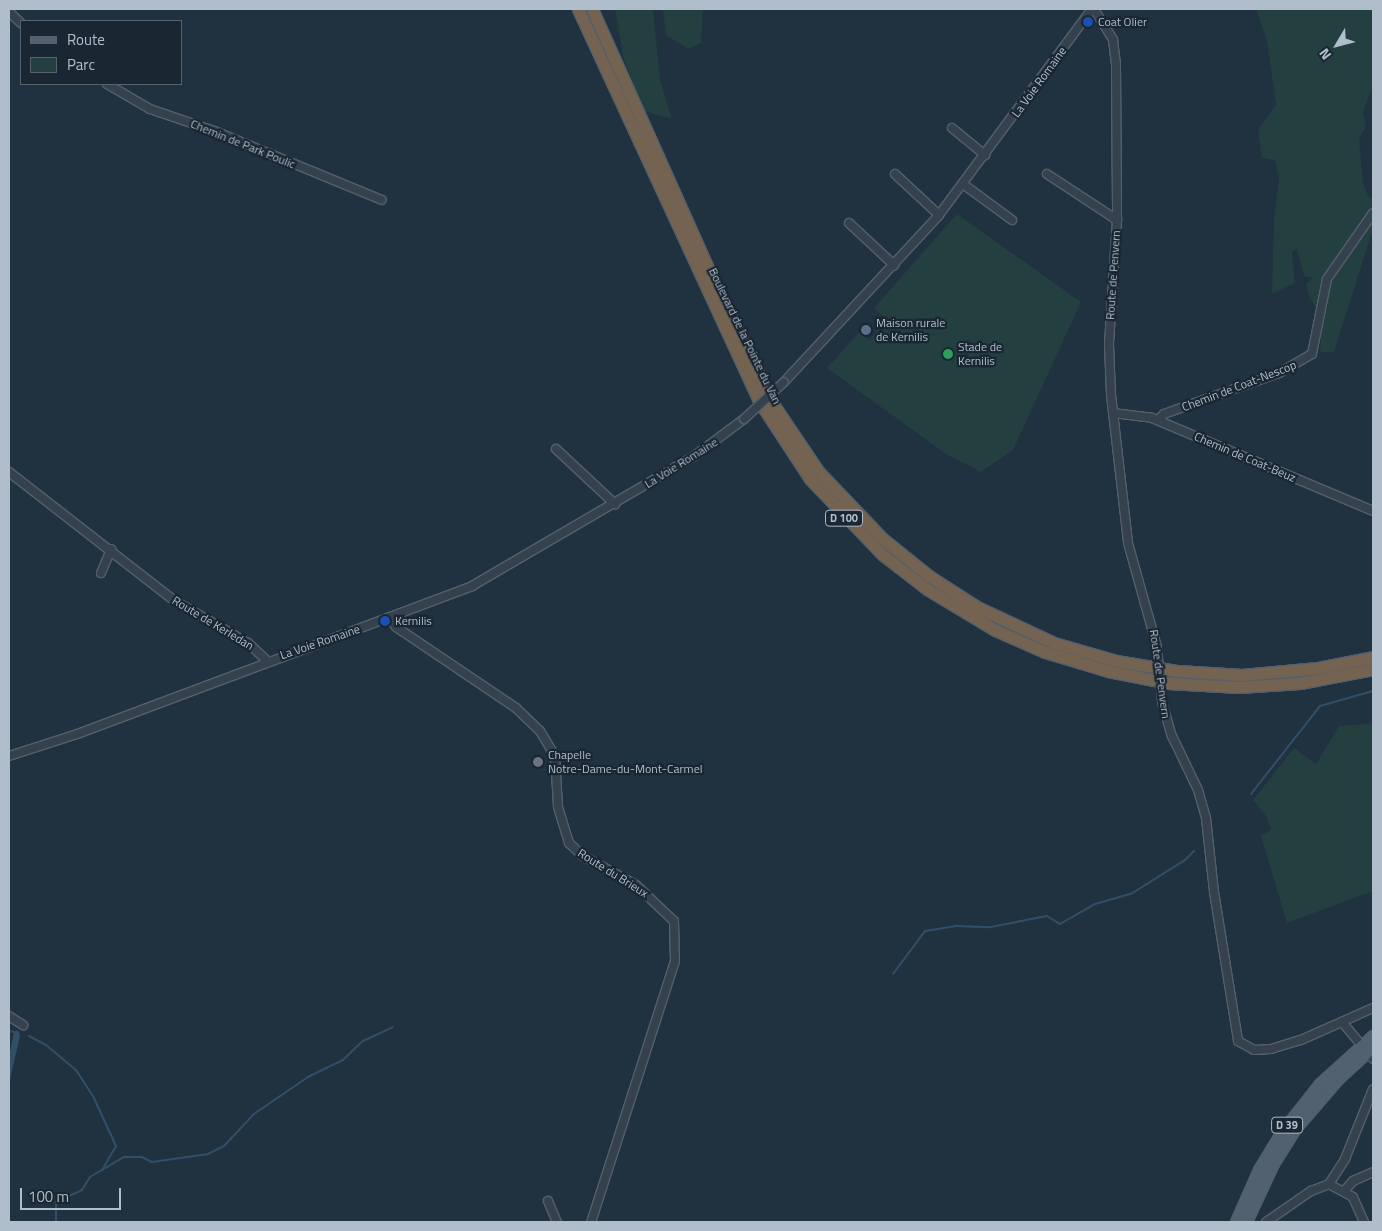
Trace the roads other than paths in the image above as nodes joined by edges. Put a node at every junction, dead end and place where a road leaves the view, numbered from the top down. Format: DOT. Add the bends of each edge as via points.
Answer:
graph roads {
  1 [pos="578,9"];
  2 [pos="592,9"];
  3 [pos="1091,11"];
  4 [pos="9,12"];
  5 [pos="20,22"];
  6 [pos="109,85"];
  7 [pos="952,128"];
  8 [pos="985,156"];
  9 [pos="895,174"];
  10 [pos="1047,174"];
  11 [pos="963,184"];
  12 [pos="382,200"];
  13 [pos="1373,213"];
  14 [pos="939,215"];
  15 [pos="1012,220"];
  16 [pos="1117,220"];
  17 [pos="850,223"];
  18 [pos="894,265"];
  19 [pos="845,305"];
  20 [pos="851,311"];
  21 [pos="1114,413"];
  22 [pos="1158,420"];
  23 [pos="556,449"];
  24 [pos="9,472"];
  25 [pos="615,504"];
  26 [pos="1373,511"];
  27 [pos="111,549"];
  28 [pos="101,573"];
  29 [pos="389,618"];
  30 [pos="1373,657"];
  31 [pos="267,661"];
  32 [pos="1373,669"];
  33 [pos="9,756"];
  34 [pos="1373,1008"];
  35 [pos="9,1016"];
  36 [pos="1342,1022"];
  37 [pos="23,1026"];
  38 [pos="1373,1036"];
  39 [pos="1369,1051"];
  40 [pos="1373,1089"];
  41 [pos="1373,1172"];
  42 [pos="1329,1184"];
  43 [pos="1345,1190"];
  44 [pos="548,1201"];
  45 [pos="558,1222"];
  46 [pos="591,1222"];
  47 [pos="1236,1222"];
  48 [pos="1247,1222"];
  49 [pos="1266,1222"];
  50 [pos="1364,1222"];
  1 -- 32 [label="highway, Boulevard de la Pointe du Van / D 100" via="759,401 810,479 840,514 883,555 927,589 994,630 1044,652 1108,672 1168,683 1239,686 1300,683"];
  2 -- 30 [label="highway, Boulevard de la Pointe du Van / D 100" via="726,308 775,408 818,471 883,539 929,576 977,607 1054,643 1109,660 1178,671 1242,675 1308,670"];
  3 -- 8 [label="street, La Voie Romaine"];
  3 -- 16 [label="street, Route de Penvern" via="1113,40 1116,64"];
  4 -- 5 [label="street"];
  6 -- 12 [label="street, Chemin de Park Poulic" via="150,109 217,132"];
  7 -- 8 [label="street"];
  8 -- 11 [label="street, La Voie Romaine"];
  9 -- 14 [label="street"];
  10 -- 16 [label="street, Route de Penvern"];
  11 -- 14 [label="street, La Voie Romaine"];
  11 -- 15 [label="street"];
  13 -- 22 [label="street, Chemin de Coat-Nescop" via="1326,279 1312,354 1279,374 1172,411"];
  14 -- 18 [label="street, La Voie Romaine"];
  16 -- 21 [label="street, Route de Penvern" via="1109,345"];
  17 -- 18 [label="street"];
  18 -- 20 [label="street, La Voie Romaine"];
  19 -- 20 [label="street"];
  20 -- 25 [label="street, La Voie Romaine, bridge" via="744,419 703,451"];
  21 -- 22 [label="street, Chemin de Coat-Beuz"];
  21 -- 36 [label="street, Route de Penvern, bridge" via="1128,543 1157,647 1162,702 1172,736 1198,790 1206,818 1216,910 1238,1041 1254,1050 1271,1049"];
  22 -- 26 [label="street, Chemin de Coat-Beuz"];
  23 -- 25 [label="street"];
  24 -- 27 [label="street, Route de Kerledan"];
  25 -- 29 [label="street, La Voie Romaine" via="492,576"];
  27 -- 28 [label="street"];
  27 -- 31 [label="street, Route de Kerledan" via="174,601 248,643"];
  29 -- 31 [label="street, La Voie Romaine"];
  29 -- 46 [label="street, Route du Brieux" via="396,627 516,708 540,731 555,756 558,807 569,843 583,856 636,885 674,921 675,961"];
  31 -- 33 [label="street, La Voie Romaine" via="77,734"];
  34 -- 36 [label="street"];
  35 -- 37 [label="street"];
  36 -- 39 [label="street"];
  38 -- 39 [label="main road, D 39"];
  39 -- 47 [label="main road, D 39" via="1316,1089 1282,1132 1255,1178"];
  39 -- 48 [label="main road, D 39" via="1339,1079 1296,1129 1274,1164"];
  40 -- 42 [label="street" via="1345,1160"];
  41 -- 43 [label="street" via="1353,1181"];
  42 -- 43 [label="street"];
  42 -- 49 [label="street" via="1312,1191"];
  43 -- 50 [label="street" via="1358,1204"];
  44 -- 45 [label="street"];
}
